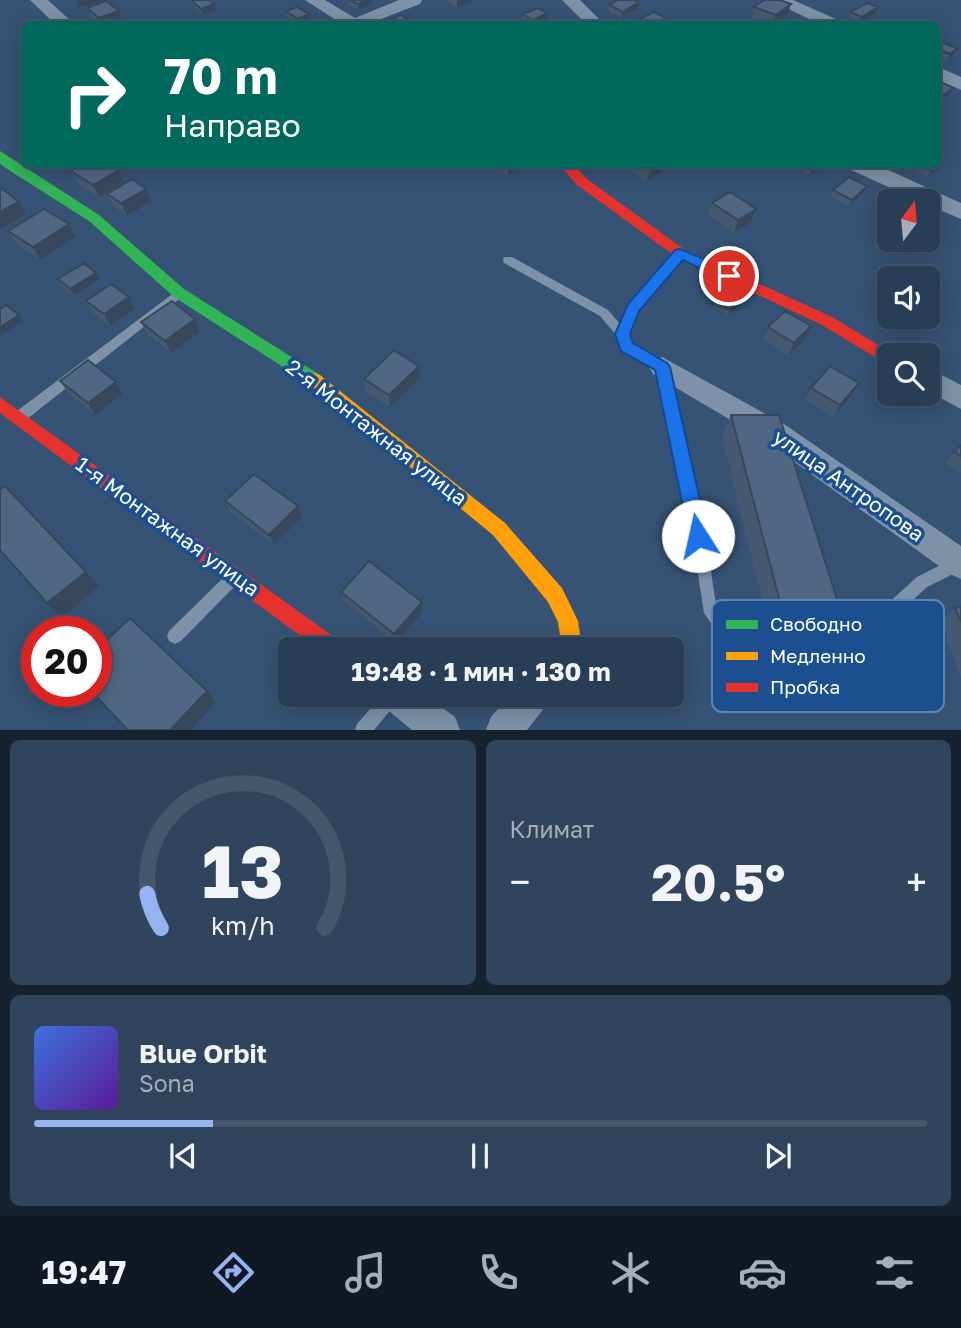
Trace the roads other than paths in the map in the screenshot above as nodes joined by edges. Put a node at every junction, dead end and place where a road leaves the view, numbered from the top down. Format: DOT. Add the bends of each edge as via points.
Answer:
graph roads {
  1 [pos="38,0"];
  2 [pos="313,0"];
  3 [pos="414,0"];
  4 [pos="570,0"];
  5 [pos="779,0"];
  6 [pos="62,21"];
  7 [pos="349,21"];
  8 [pos="362,21"];
  9 [pos="591,21"];
  10 [pos="825,21"];
  11 [pos="941,74"];
  12 [pos="961,83"];
  13 [pos="0,155"];
  14 [pos="569,168"];
  15 [pos="865,168"];
  16 [pos="961,212"];
  17 [pos="680,253"];
  18 [pos="508,260"];
  19 [pos="179,293"];
  20 [pos="622,334"];
  21 [pos="877,351"];
  22 [pos="662,367"];
  23 [pos="940,385"];
  24 [pos="961,398"];
  25 [pos="0,404"];
  26 [pos="20,417"];
  27 [pos="960,563"];
  28 [pos="236,576"];
  29 [pos="903,600"];
  30 [pos="712,612"];
  31 [pos="175,636"];
  32 [pos="318,637"];
  33 [pos="570,637"];
  34 [pos="383,707"];
  35 [pos="410,707"];
  36 [pos="523,707"];
  37 [pos="363,730"];
  38 [pos="442,730"];
  39 [pos="504,730"];
  1 -- 6 [label="street"];
  2 -- 7 [label="street"];
  3 -- 8 [label="street"];
  4 -- 9 [label="street"];
  5 -- 10 [label="street"];
  11 -- 12 [label="street"];
  13 -- 19 [label="street, 2-я Монтажная улица" via="94,218"];
  14 -- 17 [label="street"];
  15 -- 16 [label="street"];
  17 -- 20 [label="lane" via="633,308"];
  17 -- 21 [label="street" via="827,321"];
  18 -- 20 [label="lane" via="604,313"];
  19 -- 26 [label="lane"];
  19 -- 33 [label="street, 2-я Монтажная улица" via="304,370 499,529 555,595"];
  20 -- 22 [label="lane" via="627,347"];
  22 -- 27 [label="street, улица Антропова" via="774,432"];
  22 -- 30 [label="lane"];
  23 -- 24 [label="street"];
  25 -- 26 [label="street, 1-я Монтажная улица"];
  26 -- 28 [label="street, 1-я Монтажная улица"];
  27 -- 29 [label="lane" via="922,582"];
  28 -- 31 [label="lane"];
  28 -- 32 [label="street, 1-я Монтажная улица"];
  34 -- 37 [label="lane"];
  35 -- 38 [label="street"];
  36 -- 39 [label="street"];
}
